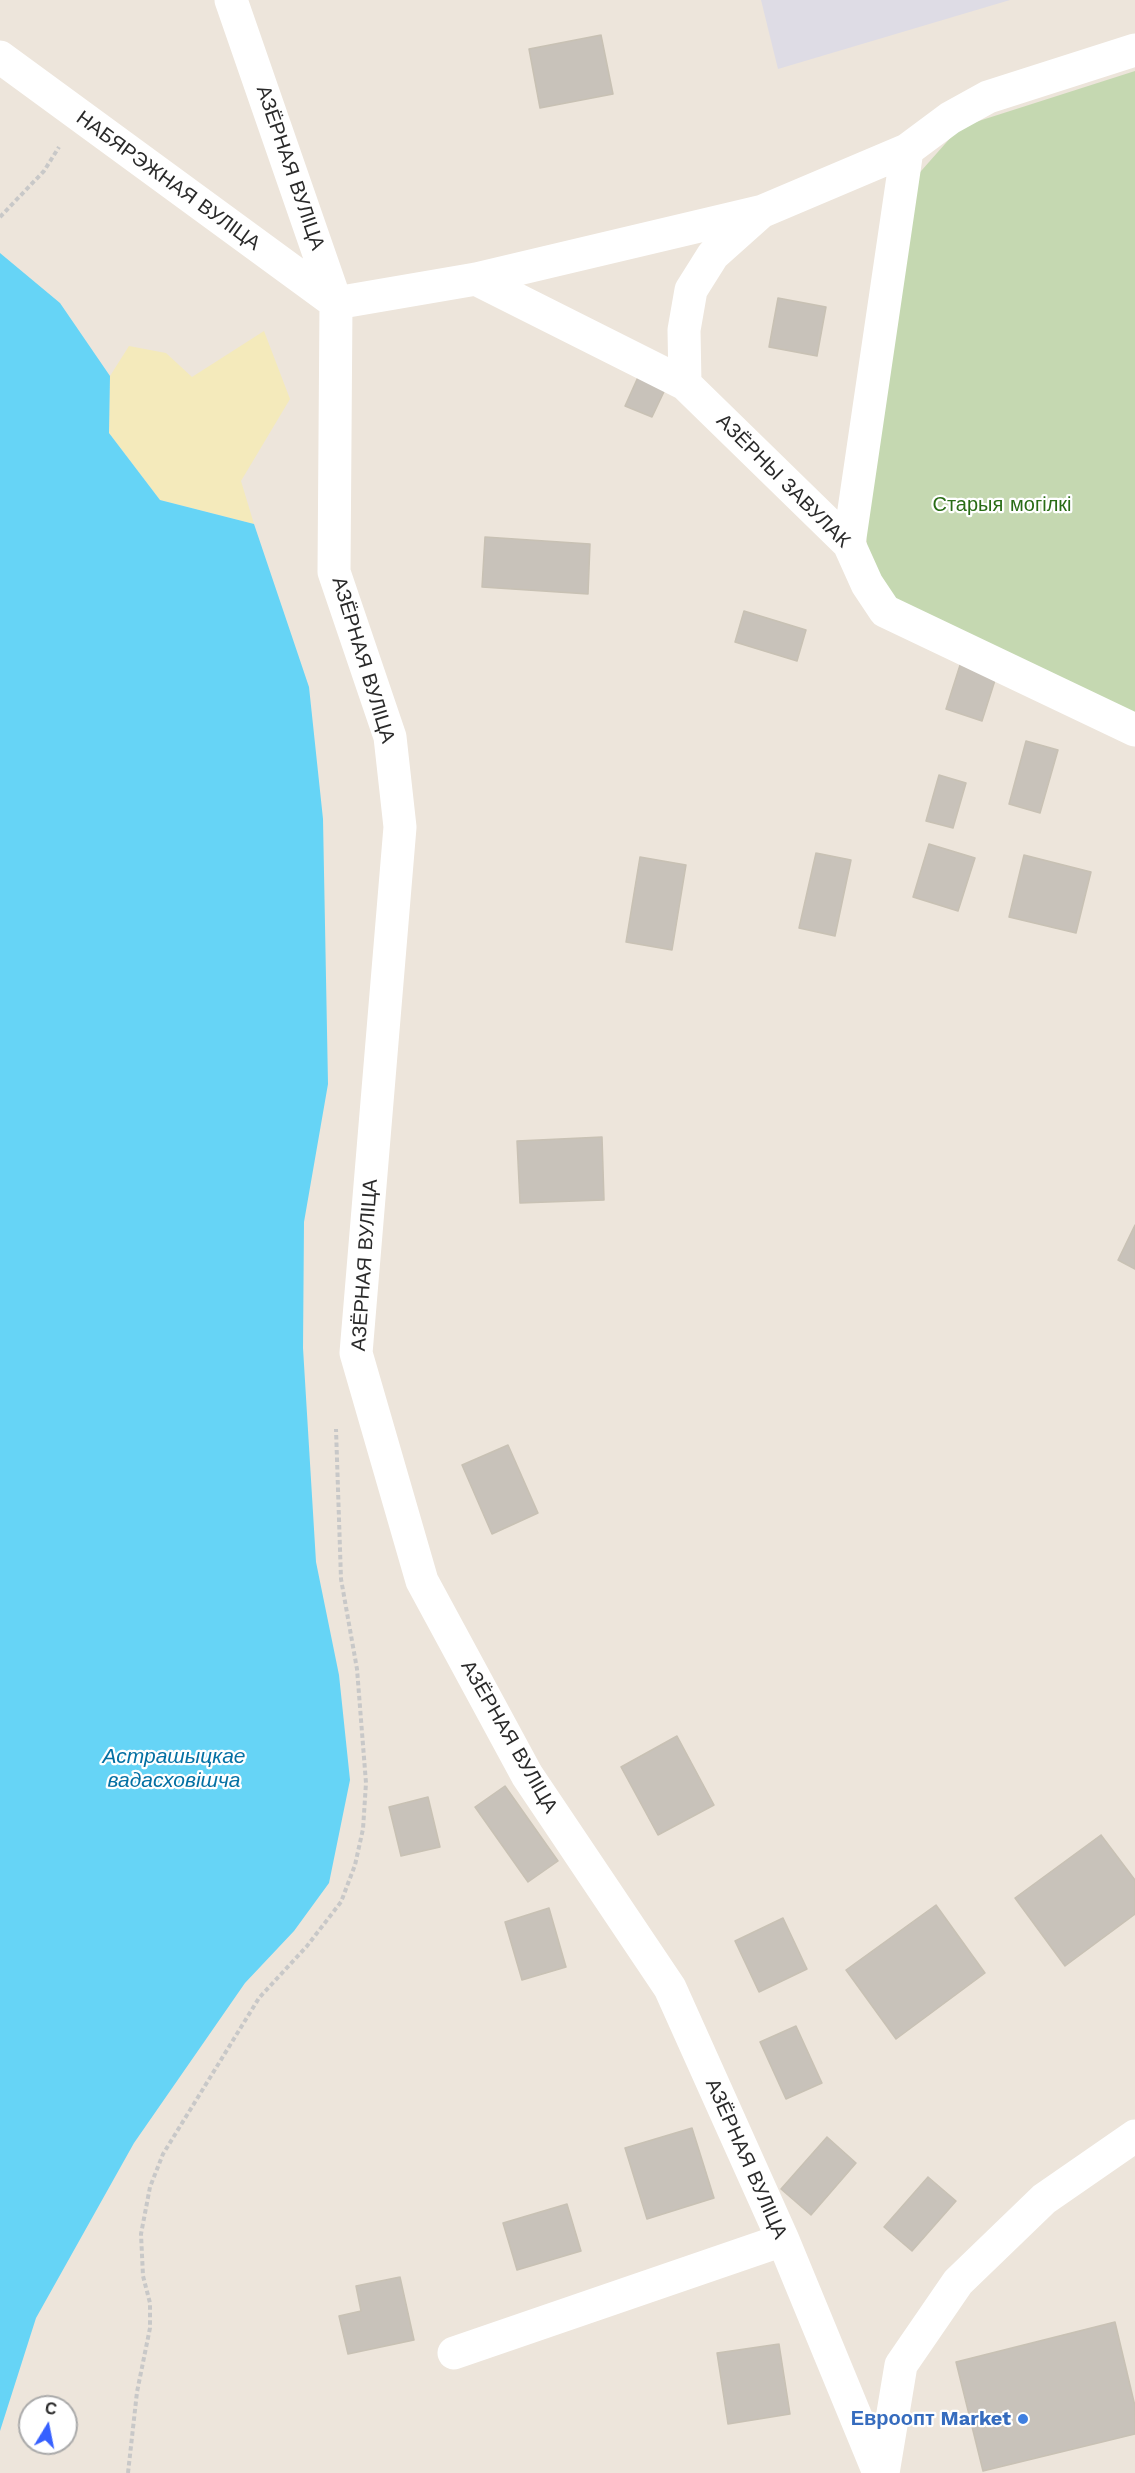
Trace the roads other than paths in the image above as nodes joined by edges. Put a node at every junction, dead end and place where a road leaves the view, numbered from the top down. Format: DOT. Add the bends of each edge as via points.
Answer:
graph roads {
  1 [pos="231,0"];
  2 [pos="1135,50"];
  3 [pos="0,57"];
  4 [pos="907,150"];
  5 [pos="763,211"];
  6 [pos="476,279"];
  7 [pos="336,303"];
  8 [pos="686,384"];
  9 [pos="849,544"];
  10 [pos="1135,729"];
  11 [pos="1135,2136"];
  12 [pos="783,2240"];
  13 [pos="454,2353"];
  14 [pos="881,2473"];
  1 -- 7 [label="street, АЗЁРНАЯ ВУЛІЦА"];
  2 -- 4 [label="street" via="988,98 950,118"];
  3 -- 7 [label="street, НАБЯРЭЖНАЯ ВУЛІЦА"];
  4 -- 5 [label="street"];
  4 -- 9 [label="street"];
  5 -- 6 [label="street"];
  5 -- 8 [label="street" via="713,255 691,290 684,330"];
  6 -- 7 [label="street"];
  6 -- 8 [label="street, АЗЁРНЫ ЗАВУЛАК"];
  7 -- 12 [label="street, АЗЁРНАЯ ВУЛІЦА" via="334,572 390,737 400,827 356,1353 422,1581 527,1775 670,1988"];
  8 -- 9 [label="street, АЗЁРНЫ ЗАВУЛАК"];
  9 -- 10 [label="street, АЗЁРНЫ ЗАВУЛАК" via="867,584 885,611"];
  11 -- 14 [label="street" via="1044,2199 958,2282 901,2365"];
  12 -- 13 [label="street"];
  12 -- 14 [label="street, АЗЁРНАЯ ВУЛІЦА"];
}
